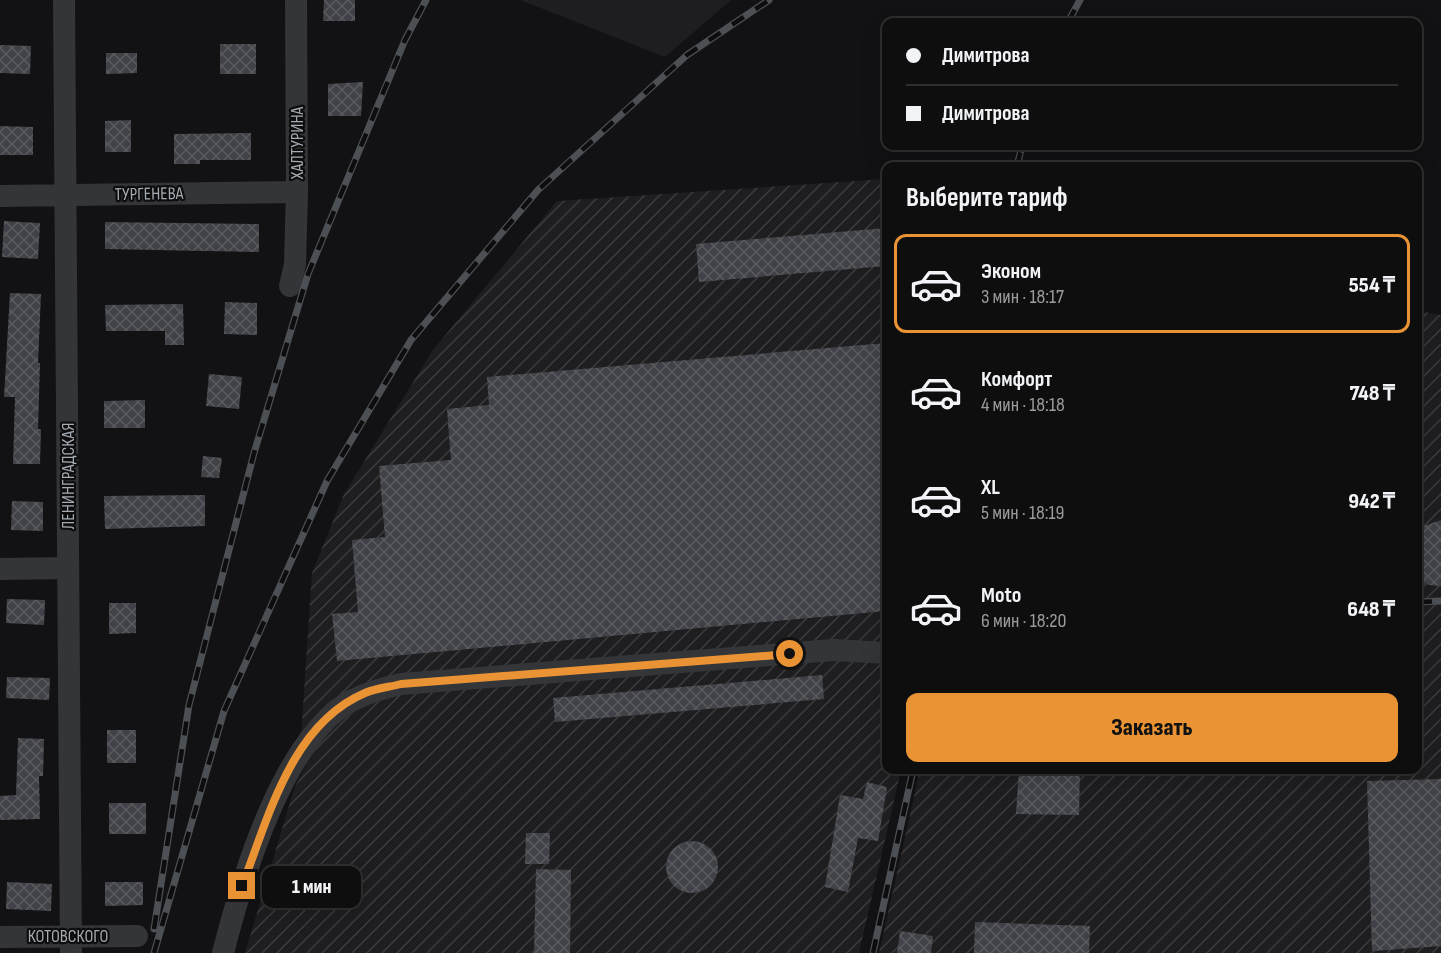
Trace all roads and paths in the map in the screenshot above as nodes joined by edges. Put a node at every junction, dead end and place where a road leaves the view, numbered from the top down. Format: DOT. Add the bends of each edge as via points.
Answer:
graph roads {
  1 [pos="64,0"];
  2 [pos="296,0"];
  3 [pos="297,192"];
  4 [pos="0,195"];
  5 [pos="66,195"];
  6 [pos="290,286"];
  7 [pos="68,568"];
  8 [pos="0,569"];
  9 [pos="882,653"];
  10 [pos="137,936"];
  11 [pos="0,937"];
  12 [pos="71,944"];
  13 [pos="223,953"];
  1 -- 5 [label="street, ЛЕНИНГРАДСКАЯ"];
  2 -- 3 [label="street, ХАЛТУРИНА"];
  3 -- 5 [label="street, ТУРГЕНЕВА"];
  3 -- 6 [label="street, ХАЛТУРИНА" via="295,264"];
  4 -- 5 [label="street, ТУРГЕНЕВА"];
  5 -- 7 [label="street, ЛЕНИНГРАДСКАЯ"];
  7 -- 8 [label="street"];
  7 -- 12 [label="street, ЛЕНИНГРАДСКАЯ"];
  9 -- 13 [label="street" via="834,650 401,684 365,693 329,716 304,745 282,781 234,908"];
  10 -- 12 [label="street, КОТОВСКОГО"];
  11 -- 12 [label="street, КОТОВСКОГО"];
}
